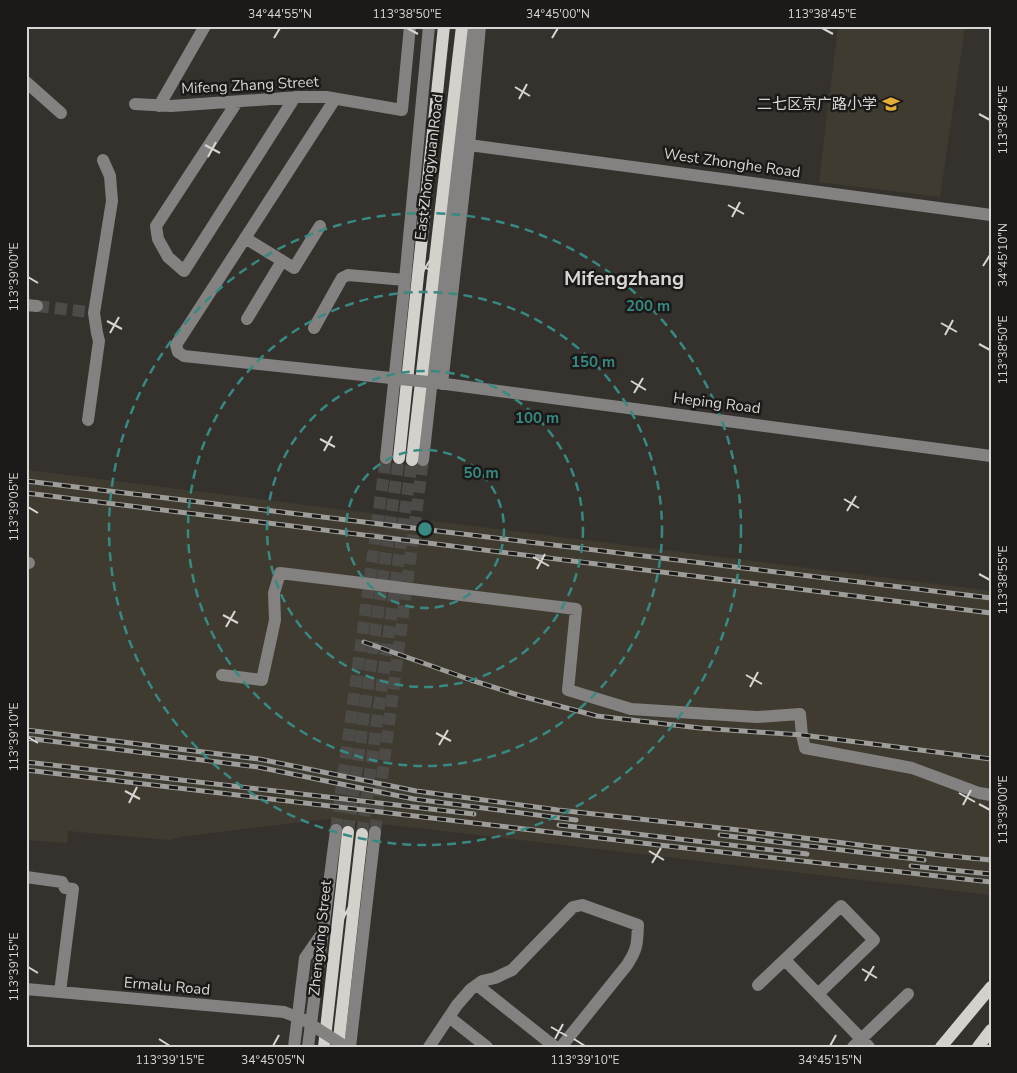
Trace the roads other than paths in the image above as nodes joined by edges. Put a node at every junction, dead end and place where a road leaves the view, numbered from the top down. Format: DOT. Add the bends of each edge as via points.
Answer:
graph roads {
  1 [pos="205,26"];
  2 [pos="410,26"];
  3 [pos="429,26"];
  4 [pos="444,26"];
  5 [pos="462,26"];
  6 [pos="471,26"];
  7 [pos="480,26"];
  8 [pos="26,82"];
  9 [pos="295,97"];
  10 [pos="335,99"];
  11 [pos="237,102"];
  12 [pos="135,104"];
  13 [pos="159,106"];
  14 [pos="61,113"];
  15 [pos="469,145"];
  16 [pos="103,160"];
  17 [pos="991,215"];
  18 [pos="320,226"];
  19 [pos="245,238"];
  20 [pos="282,261"];
  21 [pos="405,280"];
  22 [pos="247,319"];
  23 [pos="314,328"];
  24 [pos="440,383"];
  25 [pos="88,420"];
  26 [pos="991,456"];
  27 [pos="386,458"];
  28 [pos="411,459"];
  29 [pos="222,675"];
  30 [pos="991,795"];
  31 [pos="342,831"];
  32 [pos="375,832"];
  33 [pos="362,834"];
  34 [pos="26,877"];
  35 [pos="322,933"];
  36 [pos="785,960"];
  37 [pos="477,985"];
  38 [pos="758,985"];
  39 [pos="991,987"];
  40 [pos="26,990"];
  41 [pos="60,992"];
  42 [pos="818,994"];
  43 [pos="908,994"];
  44 [pos="449,1016"];
  45 [pos="301,1018"];
  46 [pos="991,1030"];
  47 [pos="861,1044"];
  48 [pos="294,1047"];
  49 [pos="308,1047"];
  50 [pos="324,1047"];
  51 [pos="338,1047"];
  52 [pos="348,1047"];
  53 [pos="429,1047"];
  54 [pos="487,1047"];
  55 [pos="555,1047"];
  56 [pos="561,1047"];
  57 [pos="941,1047"];
  58 [pos="950,1047"];
  59 [pos="978,1047"];
  1 -- 13 [label="street"];
  2 -- 10 [label="street, Mifeng Zhang Street" via="402,110"];
  3 -- 21 [label="street"];
  4 -- 28 [label="main road, East Zhongyuan Road"];
  5 -- 28 [label="main road, East Zhongyuan Road"];
  6 -- 28 [label="street"];
  7 -- 15 [label="street"];
  8 -- 14 [label="street"];
  9 -- 10 [label="street, Mifeng Zhang Street"];
  9 -- 11 [label="street, Mifeng Zhang Street"];
  9 -- 11 [label="street" via="184,271 168,257 156,226"];
  10 -- 19 [label="street"];
  11 -- 13 [label="street, Mifeng Zhang Street"];
  12 -- 13 [label="street, Mifeng Zhang Street"];
  15 -- 17 [label="street, West Zhonghe Road"];
  15 -- 24 [label="street"];
  16 -- 25 [label="street" via="110,176 112,201 92,313 99,341"];
  18 -- 20 [label="street" via="294,268"];
  19 -- 20 [label="street"];
  19 -- 24 [label="street, Heping Road, bridge" via="176,345 178,352 184,356"];
  20 -- 22 [label="street"];
  21 -- 23 [label="street" via="348,275 342,278"];
  21 -- 27 [label="street"];
  24 -- 26 [label="street, Heping Road"];
  29 -- 30 [label="street" via="262,680 275,620 274,593 280,573 576,609 568,690 631,708 757,717 800,714 805,748 912,768"];
  31 -- 35 [label="street"];
  31 -- 50 [label="main road, Zhengxing Street"];
  32 -- 52 [label="street"];
  33 -- 51 [label="main road, Zhengxing Street"];
  34 -- 41 [label="street" via="62,882 65,888 72,889"];
  35 -- 45 [label="street" via="305,958"];
  35 -- 49 [label="street"];
  36 -- 38 [label="street"];
  36 -- 42 [label="street"];
  36 -- 42 [label="street" via="840,906 874,940"];
  37 -- 44 [label="street"];
  37 -- 55 [label="street"];
  37 -- 56 [label="street" via="512,970 574,907 582,905 638,925 637,947 627,965"];
  39 -- 57 [label="main road"];
  39 -- 58 [label="main road"];
  40 -- 41 [label="street, Ermalu Road"];
  41 -- 45 [label="street, Ermalu Road" via="284,1012"];
  42 -- 47 [label="street"];
  43 -- 47 [label="street"];
  44 -- 53 [label="street"];
  44 -- 54 [label="street"];
  45 -- 48 [label="street"];
  45 -- 52 [label="street, bridge"];
  46 -- 59 [label="main road"];
}
